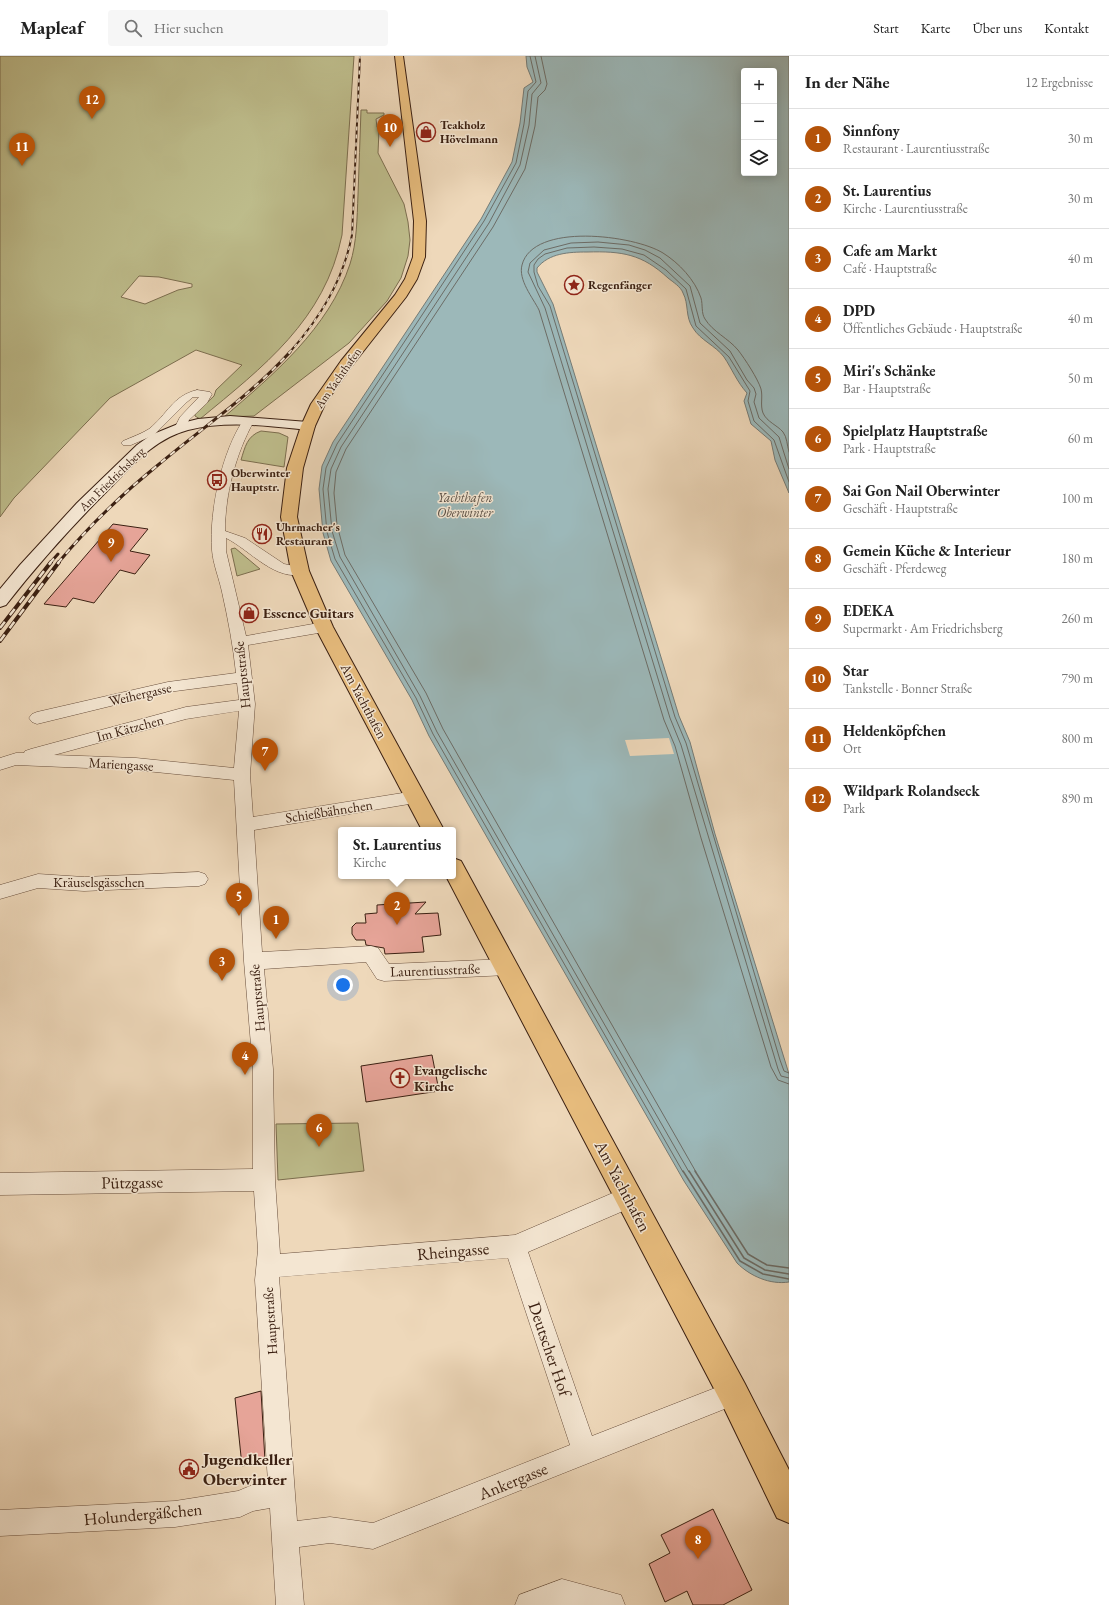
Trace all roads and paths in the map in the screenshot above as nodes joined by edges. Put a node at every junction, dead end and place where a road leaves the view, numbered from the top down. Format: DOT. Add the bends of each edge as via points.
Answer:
graph roads {
  1 [pos="399,56"];
  2 [pos="248,421"];
  3 [pos="308,426"];
  4 [pos="181,427"];
  5 [pos="128,443"];
  6 [pos="218,533"];
  7 [pos="300,571"];
  8 [pos="0,601"];
  9 [pos="324,627"];
  10 [pos="240,642"];
  11 [pos="244,677"];
  12 [pos="247,704"];
  13 [pos="37,718"];
  14 [pos="16,759"];
  15 [pos="0,764"];
  16 [pos="242,775"];
  17 [pos="415,797"];
  18 [pos="244,825"];
  19 [pos="431,827"];
  20 [pos="456,874"];
  21 [pos="199,879"];
  22 [pos="0,892"];
  23 [pos="253,953"];
  24 [pos="507,967"];
  25 [pos="264,1180"];
  26 [pos="0,1184"];
  27 [pos="629,1197"];
  28 [pos="515,1246"];
  29 [pos="268,1266"];
  30 [pos="733,1393"];
  31 [pos="585,1453"];
  32 [pos="283,1492"];
  33 [pos="789,1506"];
  34 [pos="0,1522"];
  35 [pos="286,1536"];
  36 [pos="290,1605"];
  37 [pos="529,1605"];
  38 [pos="611,1605"];
  1 -- 3 [label="main road, Am Yachthafen" via="420,221 417,266 400,297 346,364 318,404"];
  2 -- 3 [label="street, Am Friedrichsberg"];
  2 -- 4 [label="street, Am Friedrichsberg" via="201,423"];
  2 -- 6 [label="street, Hauptstraße" via="238,439 226,477"];
  3 -- 7 [label="main road, Am Yachthafen" via="294,468 289,517"];
  4 -- 5 [label="street" via="184,419 203,401 206,394 189,394 152,432"];
  4 -- 8 [label="street, Am Friedrichsberg" via="140,450 60,531"];
  6 -- 7 [label="street" via="240,540 286,570"];
  6 -- 10 [label="street, Hauptstraße" via="219,552"];
  7 -- 9 [label="main road, Am Yachthafen"];
  9 -- 10 [label="street"];
  9 -- 17 [label="main road, Am Yachthafen"];
  10 -- 11 [label="street, Hauptstraße"];
  11 -- 12 [label="street, Hauptstraße"];
  11 -- 13 [label="street, Weihergasse" via="168,687"];
  12 -- 14 [label="street, Im Kätzchen" via="186,713"];
  12 -- 16 [label="street, Hauptstraße"];
  14 -- 15 [label="street, Mariengasse"];
  14 -- 16 [label="street, Mariengasse" via="136,764"];
  16 -- 18 [label="street, Hauptstraße"];
  17 -- 18 [label="street, Schießbähnchen"];
  17 -- 19 [label="main road, Am Yachthafen"];
  18 -- 23 [label="street, Hauptstraße"];
  20 -- 24 [label="main road, Am Yachthafen"];
  21 -- 22 [label="street, Kräuselsgässchen" via="84,884 38,881"];
  23 -- 24 [label="street, Laurentiusstraße" via="371,954 384,973"];
  23 -- 25 [label="street, Hauptstraße" via="263,1069"];
  24 -- 27 [label="main road, Am Yachthafen"];
  25 -- 26 [label="street, Pützgasse"];
  25 -- 29 [label="street, Hauptstraße"];
  27 -- 28 [label="street, Rheingasse"];
  27 -- 30 [label="main road, Am Yachthafen"];
  28 -- 29 [label="street, Rheingasse"];
  28 -- 31 [label="street, Deutscher Hof"];
  29 -- 32 [label="street, Hauptstraße"];
  30 -- 31 [label="street, Ankergasse"];
  30 -- 33 [label="main road, Am Yachthafen"];
  31 -- 35 [label="street, Ankergasse" via="373,1536 330,1530"];
  32 -- 34 [label="street, Holundergäßchen" via="250,1499 240,1504 175,1514"];
  32 -- 35 [label="street, Hauptstraße"];
  35 -- 36 [label="street, Hauptstraße"];
  37 -- 38 [label="street" via="562,1593"];
}
